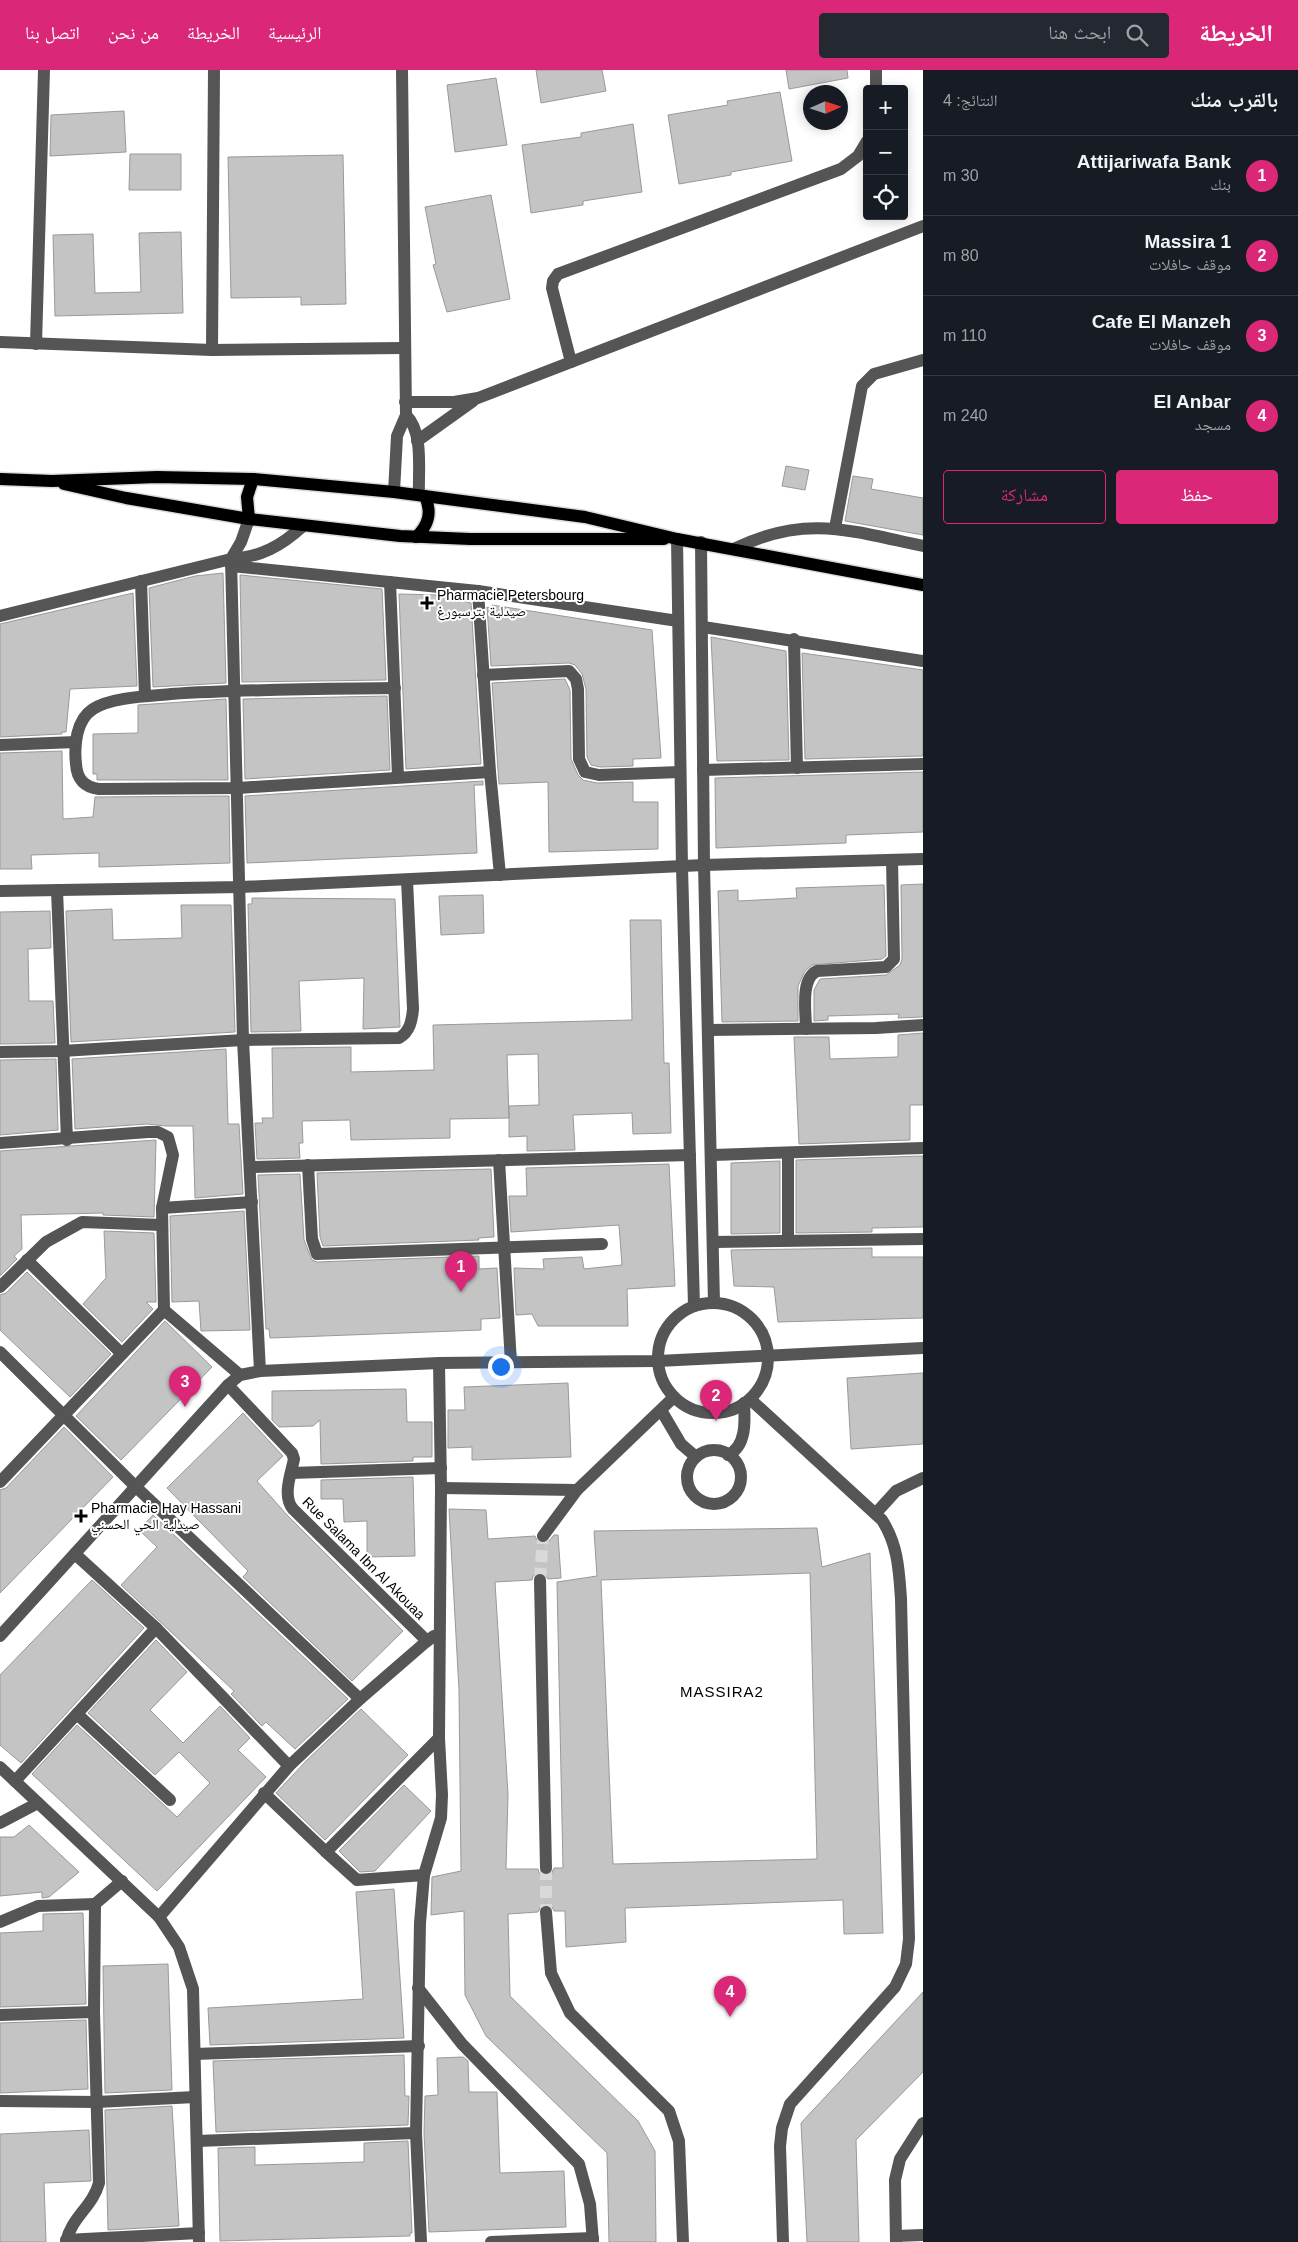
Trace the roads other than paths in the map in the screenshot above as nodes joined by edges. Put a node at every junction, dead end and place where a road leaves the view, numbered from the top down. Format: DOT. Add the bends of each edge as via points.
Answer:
graph roads {
  1 [pos="44,70"];
  2 [pos="214,70"];
  3 [pos="402,70"];
  4 [pos="876,70"];
  5 [pos="876,85"];
  6 [pos="863,148"];
  7 [pos="923,226"];
  8 [pos="0,342"];
  9 [pos="36,344"];
  10 [pos="404,348"];
  11 [pos="212,350"];
  12 [pos="923,360"];
  13 [pos="572,362"];
  14 [pos="478,398"];
  15 [pos="406,409"];
  16 [pos="417,441"];
  17 [pos="0,479"];
  18 [pos="253,479"];
  19 [pos="52,481"];
  20 [pos="394,492"];
  21 [pos="422,495"];
  22 [pos="249,518"];
  23 [pos="303,526"];
  24 [pos="835,528"];
  25 [pos="416,537"];
  26 [pos="678,539"];
  27 [pos="701,542"];
  28 [pos="923,546"];
  29 [pos="736,548"];
  30 [pos="231,563"];
  31 [pos="141,581"];
  32 [pos="390,582"];
  33 [pos="923,585"];
  34 [pos="478,591"];
  35 [pos="0,616"];
  36 [pos="678,621"];
  37 [pos="703,627"];
  38 [pos="794,639"];
  39 [pos="923,661"];
  40 [pos="484,675"];
  41 [pos="395,688"];
  42 [pos="235,690"];
  43 [pos="144,696"];
  44 [pos="76,742"];
  45 [pos="0,745"];
  46 [pos="923,764"];
  47 [pos="797,768"];
  48 [pos="703,770"];
  49 [pos="490,772"];
  50 [pos="680,772"];
  51 [pos="398,777"];
  52 [pos="238,788"];
  53 [pos="923,859"];
  54 [pos="892,860"];
  55 [pos="704,865"];
  56 [pos="682,867"];
  57 [pos="500,875"];
  58 [pos="407,880"];
  59 [pos="241,887"];
  60 [pos="57,890"];
  61 [pos="0,891"];
  62 [pos="923,1025"];
  63 [pos="806,1029"];
  64 [pos="709,1030"];
  65 [pos="243,1040"];
  66 [pos="0,1052"];
  67 [pos="62,1052"];
  68 [pos="67,1140"];
  69 [pos="0,1144"];
  70 [pos="923,1148"];
  71 [pos="788,1153"];
  72 [pos="690,1155"];
  73 [pos="713,1155"];
  74 [pos="499,1160"];
  75 [pos="308,1165"];
  76 [pos="251,1167"];
  77 [pos="252,1202"];
  78 [pos="162,1208"];
  79 [pos="162,1224"];
  80 [pos="923,1239"];
  81 [pos="788,1240"];
  82 [pos="714,1242"];
  83 [pos="602,1244"];
  84 [pos="505,1247"];
  85 [pos="27,1260"];
  86 [pos="0,1287"];
  87 [pos="714,1303"];
  88 [pos="694,1306"];
  89 [pos="164,1310"];
  90 [pos="923,1348"];
  91 [pos="0,1352"];
  92 [pos="121,1353"];
  93 [pos="768,1355"];
  94 [pos="658,1361"];
  95 [pos="511,1362"];
  96 [pos="439,1363"];
  97 [pos="260,1371"];
  98 [pos="240,1375"];
  99 [pos="228,1385"];
  100 [pos="674,1397"];
  101 [pos="747,1401"];
  102 [pos="662,1410"];
  103 [pos="64,1417"];
  104 [pos="728,1455"];
  105 [pos="696,1457"];
  106 [pos="441,1468"];
  107 [pos="291,1474"];
  108 [pos="923,1478"];
  109 [pos="0,1482"];
  110 [pos="136,1487"];
  111 [pos="442,1488"];
  112 [pos="577,1490"];
  113 [pos="876,1513"];
  114 [pos="543,1536"];
  115 [pos="75,1554"];
  116 [pos="540,1580"];
  117 [pos="156,1628"];
  118 [pos="438,1634"];
  119 [pos="0,1636"];
  120 [pos="428,1641"];
  121 [pos="360,1699"];
  122 [pos="77,1714"];
  123 [pos="439,1738"];
  124 [pos="289,1766"];
  125 [pos="0,1767"];
  126 [pos="15,1781"];
  127 [pos="264,1793"];
  128 [pos="170,1800"];
  129 [pos="38,1802"];
  130 [pos="0,1823"];
  131 [pos="326,1852"];
  132 [pos="546,1868"];
  133 [pos="424,1875"];
  134 [pos="122,1881"];
  135 [pos="95,1904"];
  136 [pos="546,1912"];
  137 [pos="159,1918"];
  138 [pos="0,1922"];
  139 [pos="418,1988"];
  140 [pos="94,2012"];
  141 [pos="0,2016"];
  142 [pos="419,2046"];
  143 [pos="195,2054"];
  144 [pos="195,2097"];
  145 [pos="0,2101"];
  146 [pos="97,2102"];
  147 [pos="923,2123"];
  148 [pos="416,2133"];
  149 [pos="197,2141"];
  150 [pos="923,2142"];
  151 [pos="908,2143"];
  152 [pos="923,2235"];
  153 [pos="199,2237"];
  154 [pos="896,2239"];
  155 [pos="593,2240"];
  156 [pos="66,2241"];
  157 [pos="421,2242"];
  158 [pos="491,2242"];
  159 [pos="683,2242"];
  160 [pos="783,2242"];
  1 -- 9 [label="street"];
  2 -- 11 [label="street"];
  3 -- 10 [label="street"];
  4 -- 5 [label="street"];
  6 -- 13 [label="street" via="858,156 841,169 558,274 552,281 552,288"];
  7 -- 13 [label="street"];
  8 -- 9 [label="street"];
  9 -- 11 [label="street"];
  10 -- 11 [label="street"];
  10 -- 15 [label="street"];
  12 -- 24 [label="street" via="874,374 862,386"];
  13 -- 14 [label="street"];
  14 -- 15 [label="street"];
  14 -- 16 [label="street"];
  15 -- 16 [label="street" via="415,427"];
  15 -- 20 [label="street" via="397,436"];
  16 -- 21 [label="street"];
  17 -- 19 [label="main road"];
  18 -- 19 [label="main road" via="157,477"];
  18 -- 20 [label="main road"];
  18 -- 22 [label="main road" via="247,497"];
  19 -- 22 [label="main road" via="126,498"];
  20 -- 21 [label="main road"];
  21 -- 25 [label="main road" via="428,503 429,517"];
  21 -- 26 [label="main road" via="585,517"];
  22 -- 23 [label="main road"];
  22 -- 30 [label="street"];
  23 -- 25 [label="main road"];
  23 -- 30 [label="street" via="279,546"];
  24 -- 28 [label="street"];
  24 -- 29 [label="street" via="788,530"];
  25 -- 26 [label="main road"];
  26 -- 27 [label="main road"];
  26 -- 36 [label="street"];
  27 -- 29 [label="main road"];
  27 -- 37 [label="street"];
  29 -- 33 [label="main road"];
  30 -- 31 [label="street"];
  30 -- 32 [label="street"];
  30 -- 42 [label="street"];
  31 -- 35 [label="street"];
  31 -- 43 [label="street"];
  32 -- 34 [label="street"];
  32 -- 41 [label="street"];
  34 -- 36 [label="street"];
  34 -- 40 [label="street"];
  36 -- 50 [label="street"];
  37 -- 38 [label="street"];
  37 -- 48 [label="street"];
  38 -- 39 [label="street"];
  38 -- 47 [label="street"];
  40 -- 49 [label="street"];
  40 -- 50 [label="street" via="569,671 576,679 578,689 579,758 585,772 599,775"];
  41 -- 42 [label="street"];
  41 -- 51 [label="street"];
  42 -- 43 [label="street"];
  42 -- 52 [label="street"];
  43 -- 44 [label="street" via="94,708 82,722"];
  44 -- 45 [label="street"];
  44 -- 52 [label="street" via="77,773 91,788"];
  46 -- 47 [label="street"];
  47 -- 48 [label="street"];
  48 -- 55 [label="street"];
  49 -- 51 [label="street"];
  49 -- 57 [label="street"];
  50 -- 56 [label="street"];
  51 -- 52 [label="street"];
  52 -- 59 [label="street"];
  53 -- 54 [label="street"];
  54 -- 55 [label="street"];
  54 -- 63 [label="street" via="896,953 893,962 886,967 811,974 807,981"];
  55 -- 56 [label="street"];
  55 -- 64 [label="street"];
  56 -- 57 [label="street"];
  56 -- 72 [label="street"];
  57 -- 58 [label="street"];
  58 -- 59 [label="street"];
  58 -- 65 [label="street" via="413,1009 403,1036 394,1039"];
  59 -- 60 [label="street"];
  59 -- 65 [label="street"];
  60 -- 61 [label="street"];
  60 -- 67 [label="street"];
  62 -- 63 [label="street"];
  63 -- 64 [label="street"];
  64 -- 73 [label="street"];
  65 -- 67 [label="street"];
  65 -- 76 [label="street"];
  66 -- 67 [label="street"];
  67 -- 68 [label="street"];
  68 -- 69 [label="street"];
  68 -- 78 [label="street" via="148,1132 164,1134 172,1144 173,1155"];
  70 -- 71 [label="street"];
  71 -- 73 [label="street"];
  71 -- 81 [label="street"];
  72 -- 74 [label="street"];
  72 -- 88 [label="street"];
  73 -- 82 [label="street"];
  74 -- 75 [label="street"];
  74 -- 84 [label="street"];
  75 -- 76 [label="street"];
  75 -- 84 [label="street" via="312,1239 317,1254"];
  76 -- 77 [label="street"];
  77 -- 78 [label="street"];
  77 -- 97 [label="street"];
  78 -- 79 [label="street"];
  79 -- 85 [label="street" via="82,1222 46,1242"];
  79 -- 89 [label="street"];
  80 -- 81 [label="street"];
  81 -- 82 [label="street"];
  82 -- 87 [label="street"];
  83 -- 84 [label="street"];
  84 -- 95 [label="street"];
  85 -- 86 [label="street"];
  85 -- 92 [label="street"];
  87 -- 88 [label="street"];
  87 -- 93 [label="street" via="728,1306 752,1320 760,1331"];
  88 -- 94 [label="street" via="667,1328 659,1347"];
  89 -- 92 [label="street"];
  89 -- 98 [label="street"];
  90 -- 93 [label="street"];
  91 -- 103 [label="street"];
  92 -- 103 [label="street"];
  93 -- 94 [label="street"];
  93 -- 101 [label="street" via="760,1386"];
  94 -- 95 [label="street"];
  94 -- 100 [label="street" via="661,1377"];
  95 -- 96 [label="street"];
  96 -- 97 [label="street"];
  96 -- 106 [label="street"];
  97 -- 98 [label="street"];
  98 -- 99 [label="street"];
  99 -- 107 [label="street, Rue Salama Ibn Al Akouaa" via="291,1450 294,1459"];
  99 -- 110 [label="street"];
  100 -- 101 [label="street" via="703,1413 720,1413"];
  100 -- 102 [label="street"];
  101 -- 104 [label="street" via="742,1436"];
  101 -- 113 [label="street"];
  102 -- 105 [label="street" via="681,1444"];
  102 -- 112 [label="street"];
  103 -- 109 [label="street"];
  103 -- 110 [label="street"];
  104 -- 105 [label="street" via="712,1451"];
  104 -- 105 [label="street" via="739,1468 739,1486 728,1500 711,1504 695,1497 687,1481 690,1464"];
  106 -- 107 [label="street"];
  106 -- 111 [label="street"];
  107 -- 120 [label="street, Rue Salama Ibn Al Akouaa" via="288,1495 292,1509"];
  108 -- 113 [label="street" via="896,1491"];
  110 -- 115 [label="street"];
  110 -- 121 [label="street"];
  111 -- 112 [label="street"];
  111 -- 118 [label="street"];
  112 -- 114 [label="street"];
  113 -- 160 [label="street" via="894,1540 899,1563 909,1939 906,1964 895,1987 790,2104 780,2146"];
  115 -- 117 [label="street"];
  115 -- 119 [label="street"];
  116 -- 132 [label="street"];
  117 -- 122 [label="street"];
  117 -- 124 [label="street"];
  118 -- 120 [label="street, Rue Salama Ibn Al Akouaa"];
  118 -- 123 [label="street"];
  120 -- 121 [label="street"];
  121 -- 124 [label="street"];
  122 -- 126 [label="street"];
  122 -- 128 [label="street"];
  123 -- 131 [label="street"];
  123 -- 133 [label="street" via="441,1818"];
  124 -- 127 [label="street"];
  125 -- 126 [label="street"];
  126 -- 129 [label="street"];
  127 -- 131 [label="street"];
  127 -- 137 [label="street"];
  129 -- 130 [label="street"];
  129 -- 134 [label="street"];
  131 -- 133 [label="street" via="357,1880"];
  133 -- 139 [label="street"];
  134 -- 135 [label="street"];
  134 -- 137 [label="street"];
  135 -- 138 [label="street" via="38,1906"];
  135 -- 140 [label="street"];
  136 -- 159 [label="street" via="551,1973 570,2013 669,2111 679,2141"];
  137 -- 143 [label="street" via="180,1947 194,1989"];
  139 -- 142 [label="street"];
  139 -- 155 [label="street" via="462,2044 579,2164 590,2204"];
  140 -- 141 [label="street"];
  140 -- 146 [label="street"];
  142 -- 143 [label="street"];
  142 -- 148 [label="street"];
  143 -- 144 [label="street"];
  144 -- 146 [label="street"];
  144 -- 149 [label="street"];
  145 -- 146 [label="street"];
  146 -- 156 [label="street" via="99,2183 95,2197 71,2226"];
  147 -- 151 [label="street"];
  148 -- 149 [label="street"];
  148 -- 157 [label="street"];
  149 -- 153 [label="street"];
  150 -- 151 [label="street"];
  151 -- 154 [label="street" via="895,2180"];
  152 -- 154 [label="street"];
  153 -- 156 [label="street"];
  155 -- 158 [label="street"];
}
